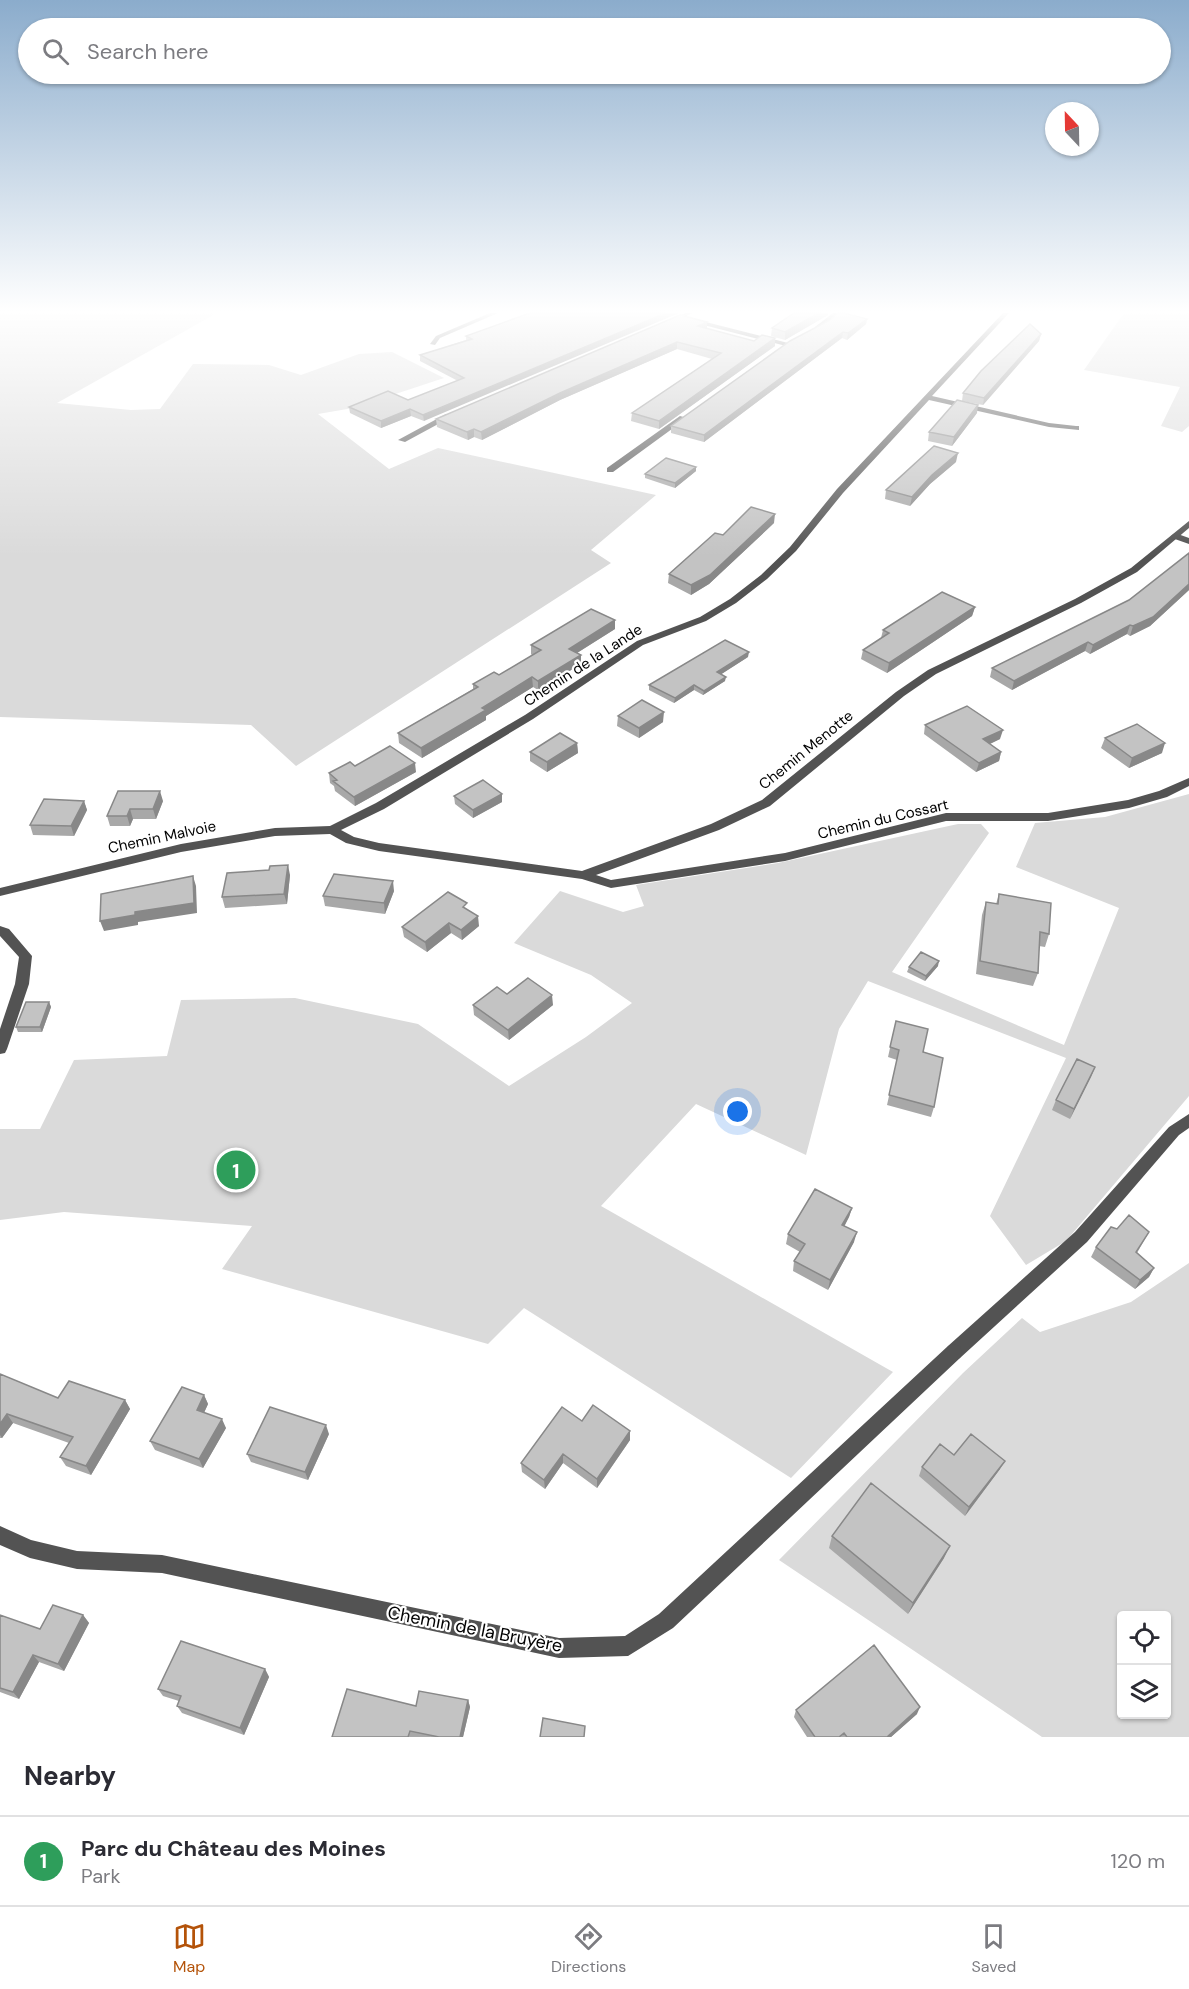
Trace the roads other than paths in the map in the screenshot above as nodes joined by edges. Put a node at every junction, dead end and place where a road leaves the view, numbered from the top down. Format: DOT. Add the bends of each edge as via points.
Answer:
graph roads {
  1 [pos="933,394"];
  2 [pos="929,398"];
  3 [pos="460,411"];
  4 [pos="693,411"];
  5 [pos="1076,428"];
  6 [pos="402,440"];
  7 [pos="610,470"];
  8 [pos="1189,524"];
  9 [pos="1175,536"];
  10 [pos="1189,540"];
  11 [pos="1189,782"];
  12 [pos="332,830"];
  13 [pos="583,875"];
  14 [pos="0,892"];
  15 [pos="0,931"];
  16 [pos="0,1049"];
  17 [pos="1189,1120"];
  18 [pos="0,1535"];
  1 -- 2 [label="street, Chemin de la Lande"];
  2 -- 5 [label="street"];
  2 -- 12 [label="street, Chemin de la Lande" via="840,491 793,549 733,602 703,619 640,643 529,717 380,806"];
  3 -- 6 [label="street"];
  4 -- 7 [label="street"];
  8 -- 9 [label="street, Chemin Menotte"];
  9 -- 10 [label="street"];
  9 -- 13 [label="street, Chemin Menotte" via="1134,570 932,672 766,803 715,827"];
  11 -- 13 [label="street, Chemin du Cossart" via="1129,804 1048,818 946,817 785,857 611,884"];
  12 -- 13 [label="street, Chemin Menotte" via="350,840 379,847"];
  12 -- 14 [label="street, Chemin Malvoie" via="275,832 181,848"];
  15 -- 16 [label="street" via="26,956 22,984"];
  17 -- 18 [label="street, Chemin de la Bruyère" via="1174,1131 1081,1237 666,1621 628,1646 560,1648 162,1564 77,1560 30,1549"];
}
